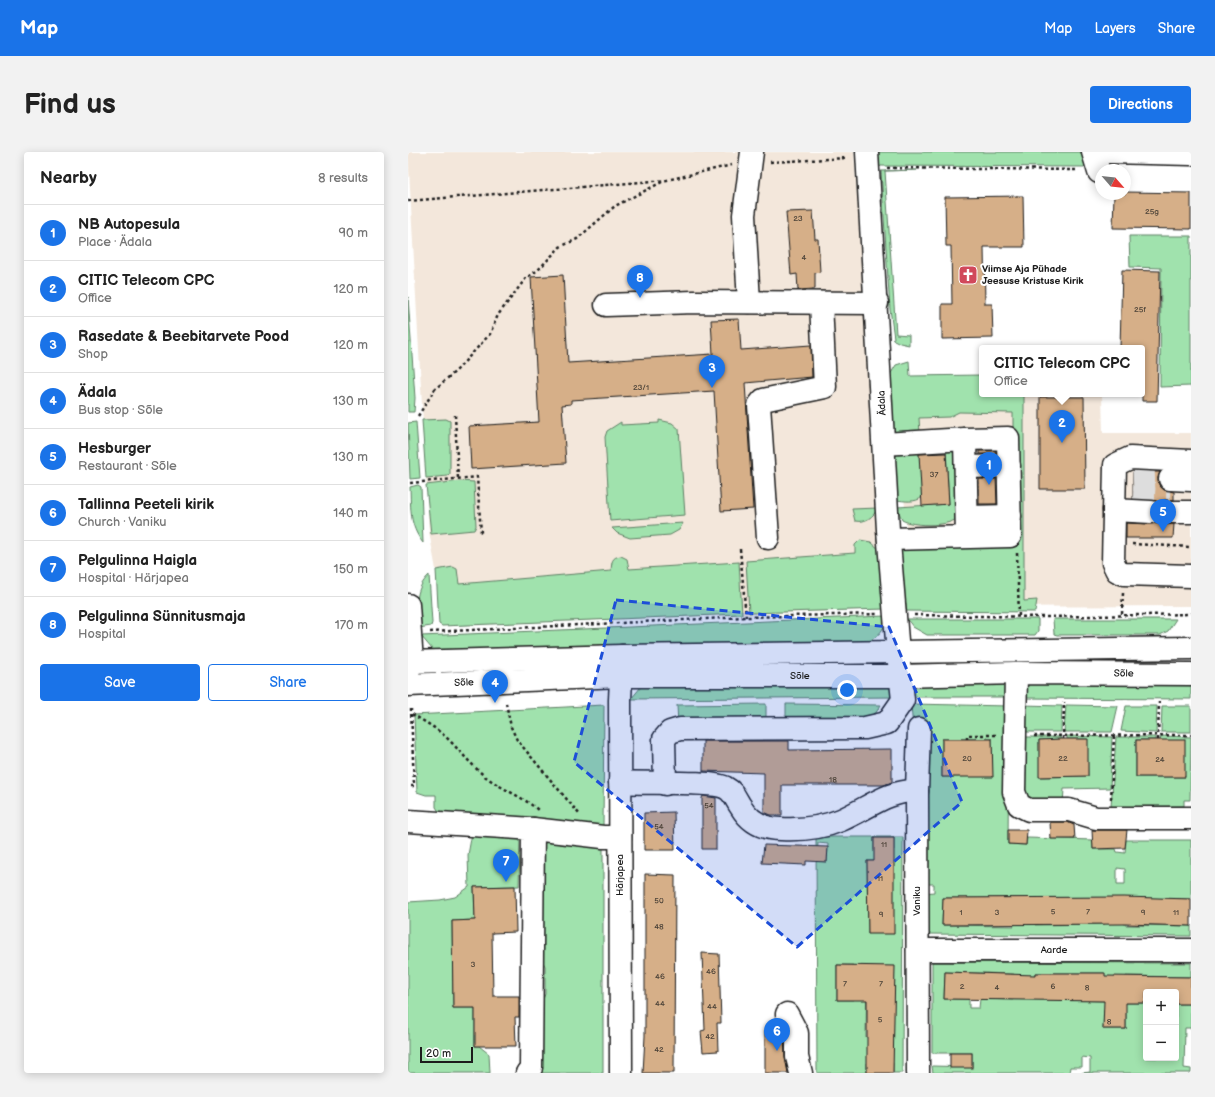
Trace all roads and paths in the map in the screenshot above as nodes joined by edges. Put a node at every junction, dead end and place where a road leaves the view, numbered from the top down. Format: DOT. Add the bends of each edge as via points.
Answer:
graph roads {
  1 [pos="1191,154"];
  2 [pos="751,157"];
  3 [pos="868,160"];
  4 [pos="1100,162"];
  5 [pos="667,180"];
  6 [pos="408,200"];
  7 [pos="749,302"];
  8 [pos="821,303"];
  9 [pos="876,303"];
  10 [pos="606,304"];
  11 [pos="455,415"];
  12 [pos="418,416"];
  13 [pos="884,444"];
  14 [pos="965,459"];
  15 [pos="1191,461"];
  16 [pos="1009,465"];
  17 [pos="458,479"];
  18 [pos="410,483"];
  19 [pos="1122,493"];
  20 [pos="1173,497"];
  21 [pos="1191,512"];
  22 [pos="1010,518"];
  23 [pos="967,519"];
  24 [pos="481,532"];
  25 [pos="768,538"];
  26 [pos="889,539"];
  27 [pos="1131,544"];
  28 [pos="1191,547"];
  29 [pos="740,549"];
  30 [pos="1191,576"];
  31 [pos="408,605"];
  32 [pos="1191,614"];
  33 [pos="895,615"];
  34 [pos="1019,616"];
  35 [pos="746,617"];
  36 [pos="409,634"];
  37 [pos="1191,648"];
  38 [pos="898,653"];
  39 [pos="409,665"];
  40 [pos="622,666"];
  41 [pos="1016,673"];
  42 [pos="1191,674"];
  43 [pos="900,676"];
  44 [pos="408,685"];
  45 [pos="1064,702"];
  46 [pos="1159,702"];
  47 [pos="506,703"];
  48 [pos="411,709"];
  49 [pos="412,714"];
  50 [pos="919,729"];
  51 [pos="1063,735"];
  52 [pos="1114,735"];
  53 [pos="1158,735"];
  54 [pos="1191,735"];
  55 [pos="1032,736"];
  56 [pos="1063,739"];
  57 [pos="1158,740"];
  58 [pos="620,782"];
  59 [pos="665,784"];
  60 [pos="411,786"];
  61 [pos="917,790"];
  62 [pos="1109,818"];
  63 [pos="1191,818"];
  64 [pos="408,821"];
  65 [pos="538,821"];
  66 [pos="598,836"];
  67 [pos="620,837"];
  68 [pos="918,950"];
  69 [pos="1191,950"];
  70 [pos="787,1014"];
  71 [pos="527,1073"];
  72 [pos="620,1073"];
  73 [pos="801,1073"];
  74 [pos="918,1073"];
  1 -- 4 [label="street"];
  2 -- 3 [label="path"];
  2 -- 5 [label="path"];
  2 -- 7 [label="street" via="744,215"];
  3 -- 4 [label="path" via="881,168"];
  3 -- 9 [label="street, Ädala"];
  5 -- 6 [label="path"];
  5 -- 12 [label="path" via="615,206 577,239 560,247 538,270 526,278 498,315 490,334 457,370 435,389"];
  7 -- 8 [label="street"];
  7 -- 10 [label="street"];
  8 -- 9 [label="street"];
  8 -- 25 [label="street" via="824,387 763,400 759,405"];
  9 -- 13 [label="street, Ädala"];
  11 -- 17 [label="path"];
  13 -- 14 [label="street"];
  13 -- 26 [label="street, Ädala"];
  14 -- 16 [label="street"];
  14 -- 16 [label="street" via="1008,438"];
  14 -- 23 [label="street"];
  15 -- 19 [label="street" via="1130,458 1115,465"];
  16 -- 22 [label="street"];
  17 -- 18 [label="path"];
  17 -- 24 [label="path" via="477,477"];
  19 -- 20 [label="street"];
  19 -- 30 [label="street" via="1113,563 1117,571 1135,575"];
  20 -- 21 [label="street"];
  22 -- 23 [label="street"];
  22 -- 23 [label="street"];
  22 -- 34 [label="path" via="1018,555"];
  23 -- 26 [label="street"];
  26 -- 33 [label="street, Ädala"];
  27 -- 28 [label="path"];
  29 -- 35 [label="path"];
  31 -- 36 [label="street"];
  32 -- 34 [label="path"];
  33 -- 34 [label="path"];
  33 -- 35 [label="path"];
  33 -- 38 [label="street, Ädala"];
  35 -- 36 [label="path"];
  36 -- 39 [label="street"];
  37 -- 38 [label="street, Sõle"];
  38 -- 40 [label="street, Sõle"];
  38 -- 43 [label="street, Ädala"];
  39 -- 40 [label="street, Sõle"];
  40 -- 43 [label="street, Sõle"];
  40 -- 44 [label="street, Sõle"];
  40 -- 58 [label="street, Härjapea"];
  41 -- 42 [label="street, Sõle"];
  41 -- 43 [label="street, Sõle"];
  41 -- 62 [label="street" via="1016,801 1029,810 1069,810 1092,818"];
  43 -- 59 [label="street, Ädala" via="903,700 887,723 872,727 680,729 670,732 664,739"];
  45 -- 51 [label="path"];
  46 -- 53 [label="path"];
  47 -- 66 [label="path" via="510,728 517,740"];
  48 -- 49 [label="path"];
  49 -- 60 [label="path" via="414,786"];
  49 -- 65 [label="path" via="444,736 476,769 499,787 525,799"];
  50 -- 61 [label="street, Vaniku"];
  51 -- 52 [label="path"];
  51 -- 55 [label="path"];
  51 -- 56 [label="path"];
  52 -- 53 [label="path"];
  52 -- 62 [label="path"];
  53 -- 54 [label="path"];
  53 -- 57 [label="path"];
  58 -- 59 [label="street"];
  58 -- 67 [label="street, Härjapea"];
  59 -- 61 [label="street" via="710,784 726,787 753,821 780,829 823,826 895,792"];
  61 -- 68 [label="street, Vaniku"];
  62 -- 63 [label="street"];
  64 -- 65 [label="street"];
  65 -- 66 [label="street"];
  65 -- 71 [label="street" via="531,1068"];
  66 -- 67 [label="street"];
  67 -- 72 [label="street, Härjapea"];
  68 -- 69 [label="street, Aarde"];
  68 -- 74 [label="street, Vaniku"];
  70 -- 73 [label="street" via="797,1033 797,1056"];
}
